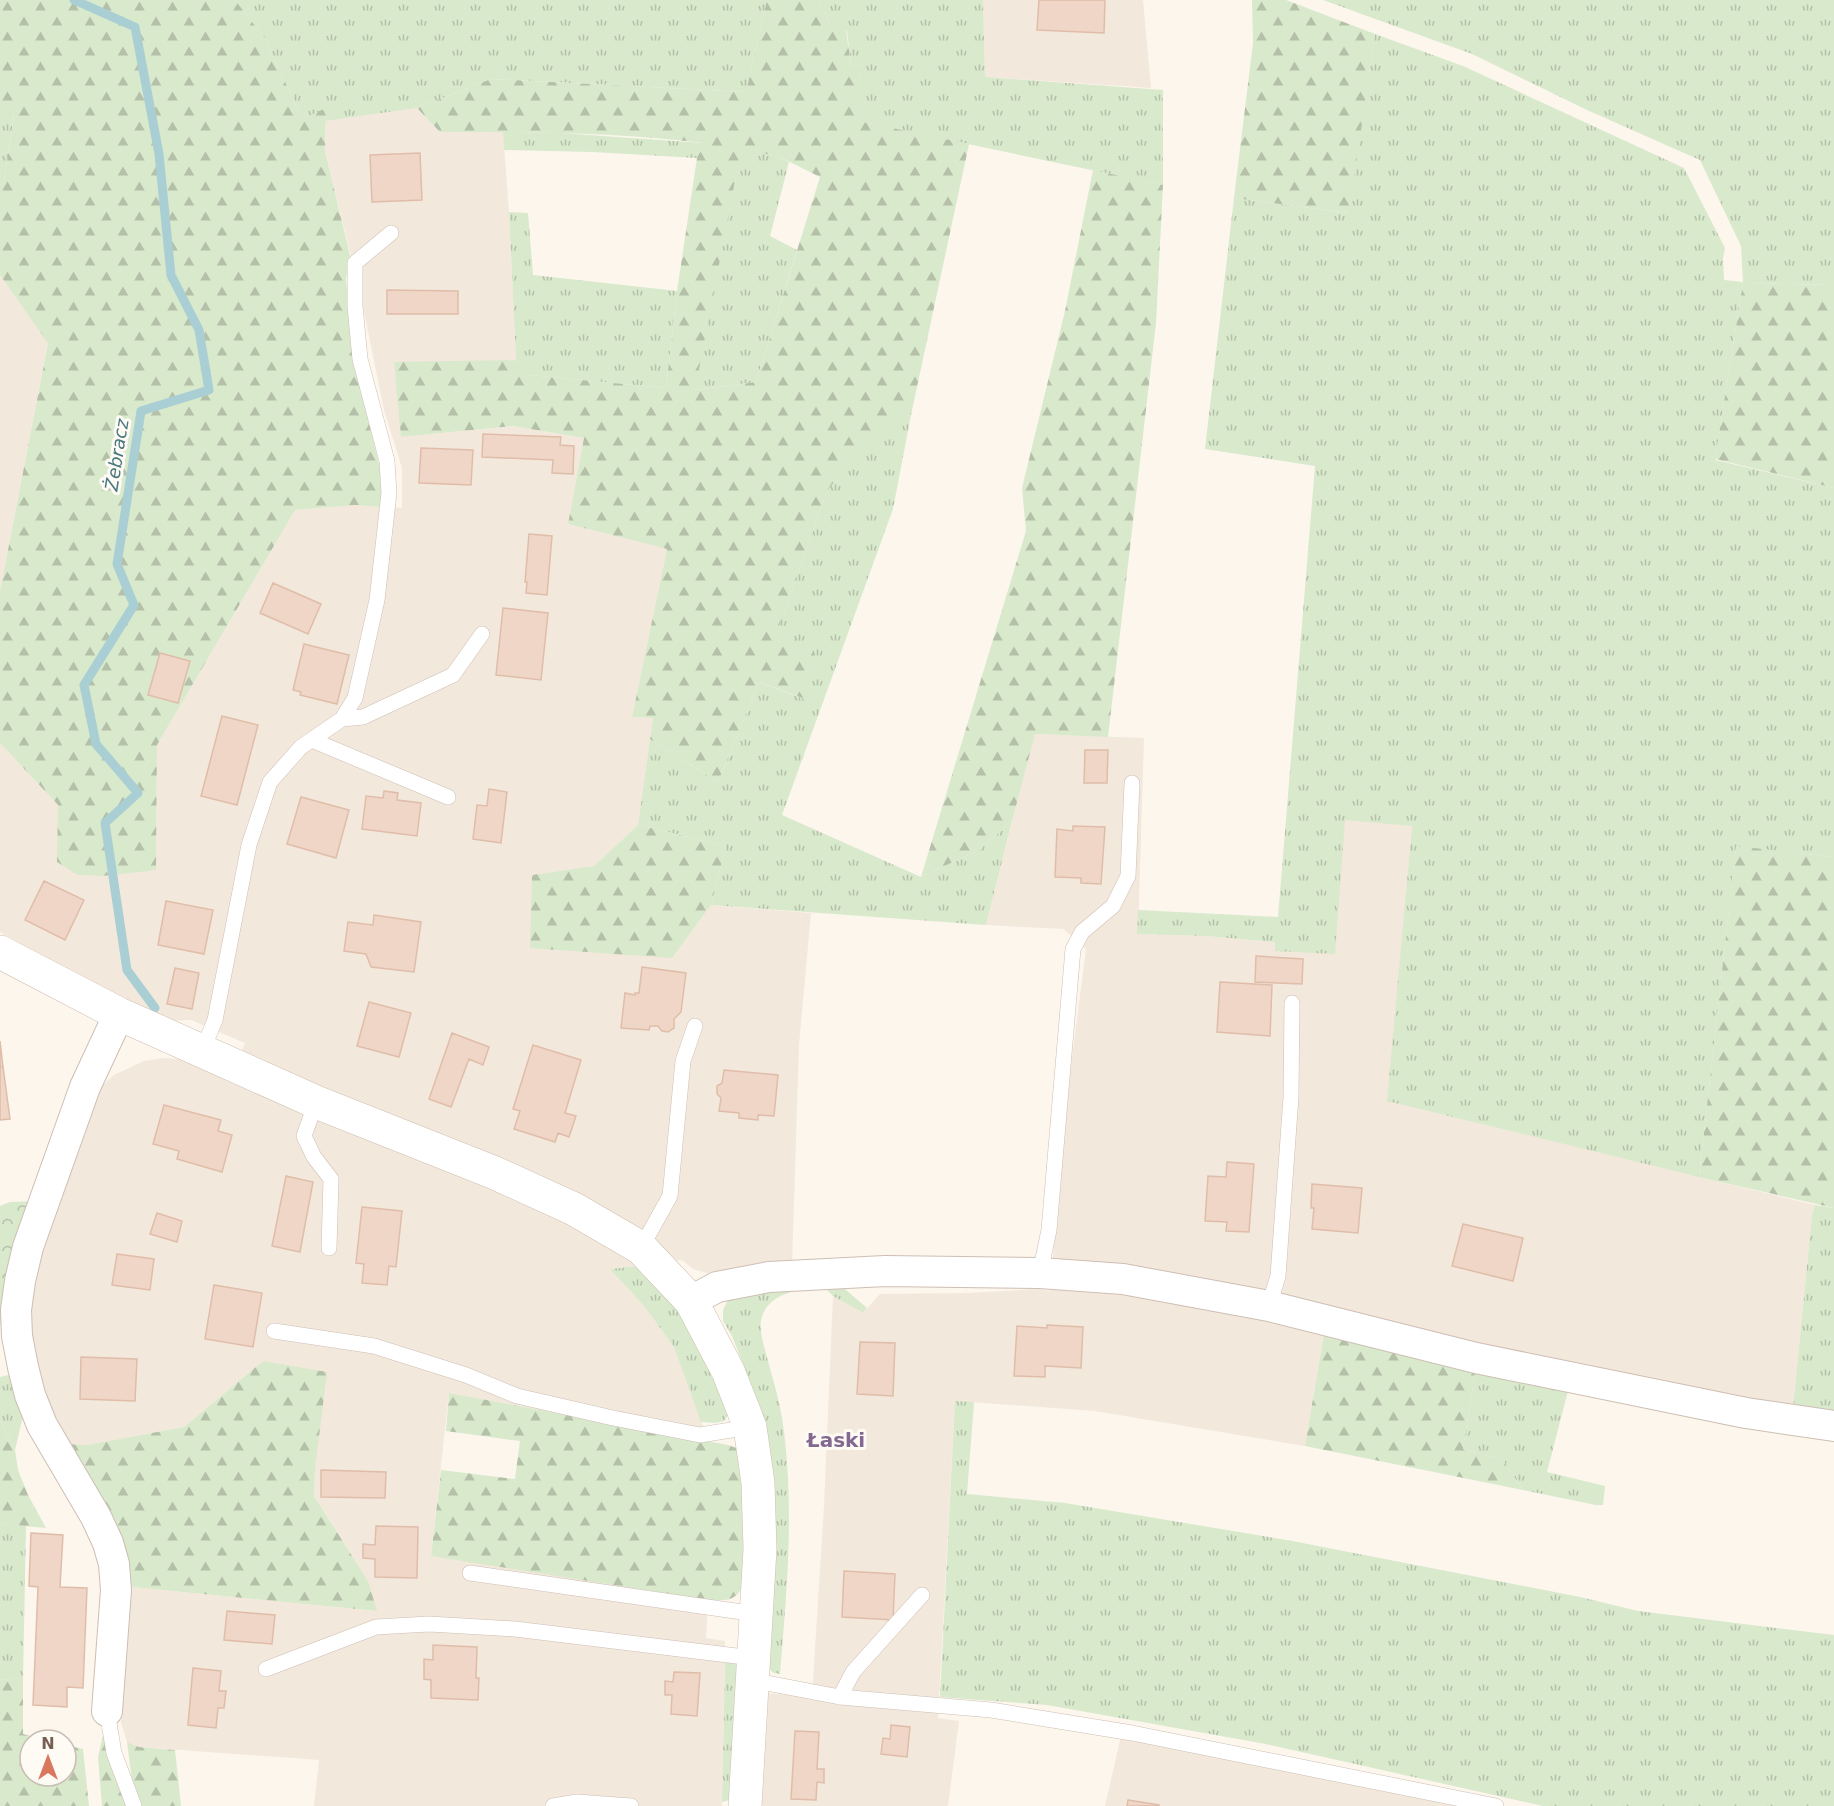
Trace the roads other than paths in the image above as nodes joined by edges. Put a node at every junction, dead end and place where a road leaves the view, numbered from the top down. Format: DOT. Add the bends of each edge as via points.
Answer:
graph roads {
  1 [pos="391,233"];
  2 [pos="482,634"];
  3 [pos="342,719"];
  4 [pos="312,740"];
  5 [pos="1132,783"];
  6 [pos="448,797"];
  7 [pos="0,952"];
  8 [pos="1292,1003"];
  9 [pos="119,1014"];
  10 [pos="695,1026"];
  11 [pos="202,1051"];
  12 [pos="316,1102"];
  13 [pos="329,1248"];
  14 [pos="641,1248"];
  15 [pos="1040,1273"];
  16 [pos="691,1301"];
  17 [pos="1269,1306"];
  18 [pos="274,1331"];
  19 [pos="1834,1426"];
  20 [pos="750,1427"];
  21 [pos="470,1573"];
  22 [pos="922,1595"];
  23 [pos="756,1614"];
  24 [pos="266,1669"];
  25 [pos="752,1669"];
  26 [pos="840,1697"];
  27 [pos="107,1711"];
  28 [pos="134,1806"];
  29 [pos="553,1806"];
  30 [pos="631,1806"];
  31 [pos="745,1806"];
  32 [pos="1496,1806"];
  1 -- 3 [label="lane" via="355,263 360,359 387,461 389,493 377,600 355,698"];
  2 -- 3 [label="lane" via="453,675 363,717"];
  3 -- 4 [label="lane"];
  4 -- 6 [label="lane"];
  4 -- 11 [label="lane" via="270,782 249,845 215,1020"];
  5 -- 15 [label="lane" via="1128,876 1113,906 1082,932 1073,949 1049,1230"];
  7 -- 9 [label="street"];
  8 -- 17 [label="lane" via="1292,1097 1278,1276"];
  9 -- 11 [label="street"];
  9 -- 27 [label="street" via="86,1087 31,1238 16,1310 22,1367 30,1395 42,1425 96,1517 114,1564 116,1590"];
  10 -- 14 [label="lane" via="683,1061 670,1196"];
  11 -- 12 [label="street"];
  12 -- 13 [label="lane" via="304,1136 331,1179"];
  12 -- 14 [label="street" via="495,1173 574,1209"];
  14 -- 16 [label="street"];
  15 -- 16 [label="street" via="885,1271 769,1278 717,1287"];
  15 -- 17 [label="street" via="1123,1279"];
  16 -- 20 [label="street" via="728,1371"];
  17 -- 19 [label="street" via="1476,1358 1746,1413"];
  18 -- 20 [label="lane" via="374,1346 517,1396 613,1418 700,1435"];
  20 -- 23 [label="street" via="758,1483 760,1550"];
  21 -- 23 [label="lane"];
  22 -- 26 [label="lane" via="853,1672"];
  23 -- 25 [label="street"];
  24 -- 25 [label="lane" via="376,1628 429,1624 515,1629"];
  25 -- 26 [label="lane"];
  25 -- 31 [label="street"];
  26 -- 32 [label="lane" via="991,1710 1073,1723"];
  27 -- 28 [label="lane" via="114,1754"];
  29 -- 30 [label="lane" via="576,1802"];
}
